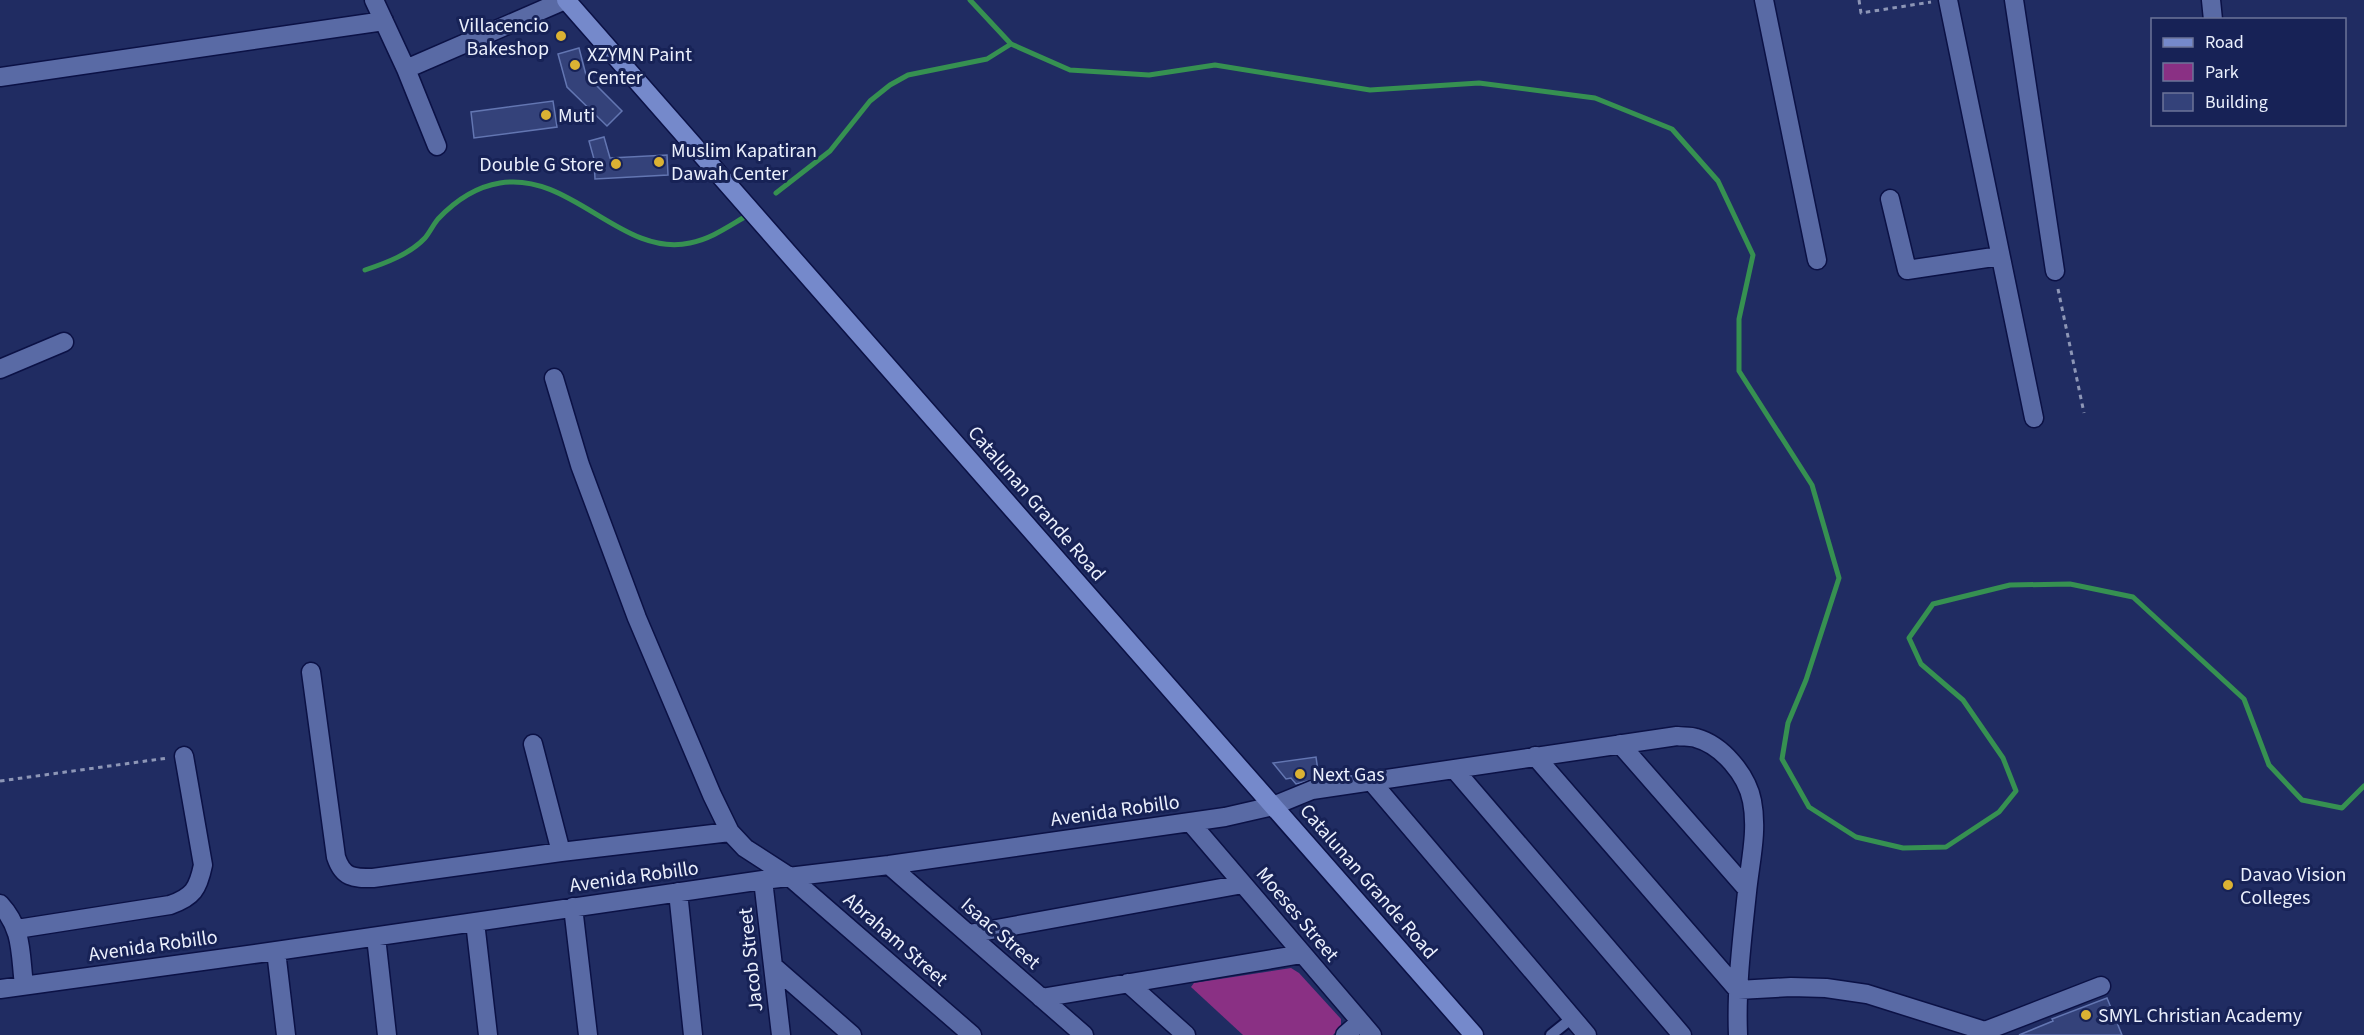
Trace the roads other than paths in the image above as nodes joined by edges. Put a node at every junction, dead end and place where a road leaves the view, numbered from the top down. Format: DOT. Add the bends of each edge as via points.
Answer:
graph roads {
  1 [pos="374,0"];
  2 [pos="566,0"];
  3 [pos="1764,0"];
  4 [pos="2014,0"];
  5 [pos="2211,0"];
  6 [pos="1943,1"];
  7 [pos="2213,18"];
  8 [pos="384,21"];
  9 [pos="406,69"];
  10 [pos="0,77"];
  11 [pos="437,146"];
  12 [pos="1890,199"];
  13 [pos="2000,256"];
  14 [pos="1817,260"];
  15 [pos="2055,271"];
  16 [pos="64,342"];
  17 [pos="0,369"];
  18 [pos="554,378"];
  19 [pos="2034,418"];
  20 [pos="311,672"];
  21 [pos="533,744"];
  22 [pos="1620,744"];
  23 [pos="184,756"];
  24 [pos="1535,756"];
  25 [pos="1454,769"];
  26 [pos="1371,781"];
  27 [pos="1273,806"];
  28 [pos="1190,822"];
  29 [pos="730,832"];
  30 [pos="561,852"];
  31 [pos="889,865"];
  32 [pos="790,877"];
  33 [pos="763,880"];
  34 [pos="1243,884"];
  35 [pos="1747,890"];
  36 [pos="678,892"];
  37 [pos="0,904"];
  38 [pos="573,908"];
  39 [pos="475,922"];
  40 [pos="17,929"];
  41 [pos="969,934"];
  42 [pos="376,936"];
  43 [pos="276,951"];
  44 [pos="1302,954"];
  45 [pos="773,966"];
  46 [pos="1128,983"];
  47 [pos="24,985"];
  48 [pos="2101,986"];
  49 [pos="0,989"];
  50 [pos="1738,990"];
  51 [pos="1041,998"];
  52 [pos="1572,1018"];
  53 [pos="1366,1028"];
  54 [pos="1985,1033"];
  55 [pos="851,1034"];
  56 [pos="286,1035"];
  57 [pos="387,1035"];
  58 [pos="488,1035"];
  59 [pos="588,1035"];
  60 [pos="693,1035"];
  61 [pos="781,1035"];
  62 [pos="972,1035"];
  63 [pos="1084,1035"];
  64 [pos="1186,1035"];
  65 [pos="1345,1035"];
  66 [pos="1474,1035"];
  67 [pos="1551,1035"];
  68 [pos="1587,1035"];
  69 [pos="1682,1035"];
  70 [pos="1738,1035"];
  1 -- 8 [label="street"];
  2 -- 9 [label="street"];
  2 -- 27 [label="main road, Catalunan Grande Road"];
  3 -- 14 [label="street"];
  4 -- 15 [label="street"];
  5 -- 7 [label="street"];
  6 -- 13 [label="street"];
  8 -- 9 [label="street"];
  8 -- 10 [label="street"];
  9 -- 11 [label="street"];
  12 -- 13 [label="street" via="1907,270"];
  13 -- 19 [label="street"];
  16 -- 17 [label="street"];
  18 -- 29 [label="street" via="580,465 637,618"];
  20 -- 30 [label="street" via="336,857 339,868 348,876 384,877"];
  21 -- 30 [label="street"];
  22 -- 24 [label="street, Avenida Robillo"];
  22 -- 35 [label="street"];
  22 -- 35 [label="street, Avenida Robillo" via="1677,736 1695,738 1722,752 1744,780 1751,798 1753,837"];
  23 -- 40 [label="street" via="202,865 194,892 170,905"];
  24 -- 25 [label="street, Avenida Robillo"];
  24 -- 50 [label="street"];
  25 -- 26 [label="street, Avenida Robillo"];
  25 -- 69 [label="street"];
  26 -- 27 [label="street, Avenida Robillo" via="1312,790"];
  26 -- 52 [label="street"];
  27 -- 28 [label="street, Avenida Robillo"];
  27 -- 66 [label="main road, Catalunan Grande Road"];
  28 -- 31 [label="street, Avenida Robillo"];
  28 -- 34 [label="street, Moeses Street"];
  29 -- 30 [label="street"];
  29 -- 32 [label="street, Abraham Street" via="751,852"];
  31 -- 32 [label="street, Avenida Robillo"];
  31 -- 41 [label="street, Isaac Street"];
  32 -- 33 [label="street, Avenida Robillo"];
  32 -- 62 [label="street, Abraham Street"];
  33 -- 36 [label="street, Avenida Robillo"];
  33 -- 45 [label="street, Jacob Street"];
  34 -- 41 [label="street"];
  34 -- 44 [label="street, Moeses Street"];
  35 -- 50 [label="street, Avenida Robillo"];
  36 -- 38 [label="street, Avenida Robillo"];
  36 -- 60 [label="street"];
  37 -- 40 [label="street"];
  38 -- 39 [label="street, Avenida Robillo"];
  38 -- 59 [label="street"];
  39 -- 42 [label="street, Avenida Robillo"];
  39 -- 58 [label="street"];
  40 -- 47 [label="street"];
  41 -- 51 [label="street, Isaac Street"];
  42 -- 43 [label="street, Avenida Robillo"];
  42 -- 57 [label="street"];
  43 -- 47 [label="street, Avenida Robillo"];
  43 -- 56 [label="street"];
  44 -- 46 [label="street"];
  44 -- 53 [label="street, Moeses Street"];
  45 -- 55 [label="street"];
  45 -- 61 [label="street, Jacob Street"];
  46 -- 51 [label="street"];
  46 -- 64 [label="street"];
  47 -- 49 [label="street, Avenida Robillo"];
  48 -- 54 [label="street"];
  50 -- 54 [label="street" via="1826,988 1867,994"];
  50 -- 70 [label="street, Avenida Robillo"];
  51 -- 63 [label="street, Isaac Street"];
  52 -- 67 [label="lane"];
  52 -- 68 [label="street"];
  53 -- 65 [label="street"];
}
